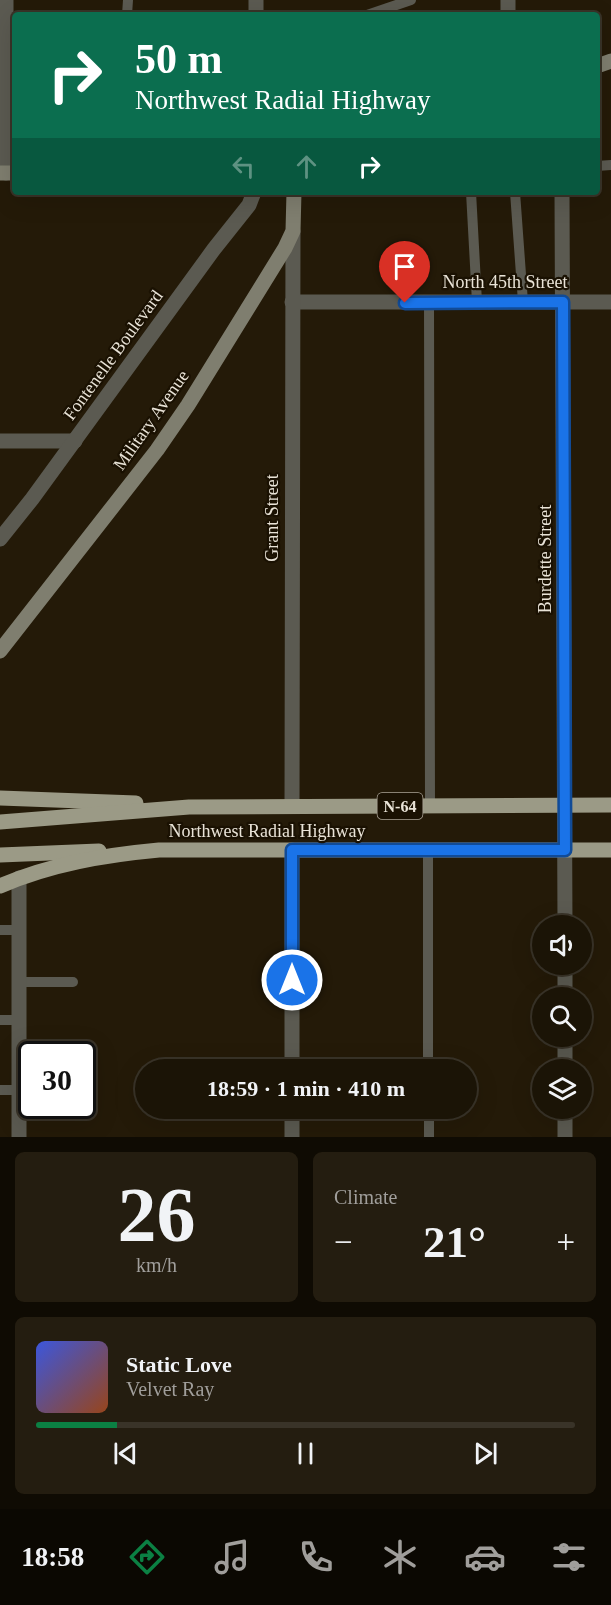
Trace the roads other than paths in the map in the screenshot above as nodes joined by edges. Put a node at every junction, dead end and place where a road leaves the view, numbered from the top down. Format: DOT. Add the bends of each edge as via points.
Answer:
graph roads {
  1 [pos="6,0"];
  2 [pos="411,0"];
  3 [pos="382,5"];
  4 [pos="7,173"];
  5 [pos="253,195"];
  6 [pos="294,195"];
  7 [pos="471,195"];
  8 [pos="515,195"];
  9 [pos="562,195"];
  10 [pos="293,231"];
  11 [pos="292,302"];
  12 [pos="429,302"];
  13 [pos="477,302"];
  14 [pos="523,302"];
  15 [pos="563,302"];
  16 [pos="611,302"];
  17 [pos="0,441"];
  18 [pos="75,441"];
  19 [pos="0,539"];
  20 [pos="0,651"];
  21 [pos="0,798"];
  22 [pos="566,805"];
  23 [pos="611,805"];
  24 [pos="292,806"];
  25 [pos="430,806"];
  26 [pos="189,807"];
  27 [pos="0,822"];
  28 [pos="159,850"];
  29 [pos="292,850"];
  30 [pos="428,850"];
  31 [pos="565,850"];
  32 [pos="611,850"];
  33 [pos="0,855"];
  34 [pos="19,878"];
  35 [pos="0,885"];
  36 [pos="565,915"];
  37 [pos="0,930"];
  38 [pos="19,930"];
  39 [pos="19,982"];
  40 [pos="73,982"];
  41 [pos="0,1020"];
  42 [pos="19,1020"];
  43 [pos="19,1041"];
  44 [pos="292,1059"];
  45 [pos="428,1059"];
  46 [pos="0,1090"];
  47 [pos="18,1090"];
  48 [pos="19,1119"];
  49 [pos="292,1119"];
  50 [pos="429,1119"];
  51 [pos="565,1119"];
  52 [pos="19,1137"];
  53 [pos="292,1137"];
  54 [pos="429,1137"];
  55 [pos="565,1137"];
  1 -- 4 [label="street"];
  2 -- 3 [label="lane"];
  5 -- 18 [label="street, Fontenelle Boulevard"];
  6 -- 10 [label="main road, Military Avenue"];
  7 -- 13 [label="lane"];
  8 -- 14 [label="lane"];
  9 -- 15 [label="street, Burdette Street"];
  10 -- 11 [label="street, Grant Street"];
  10 -- 20 [label="main road, Military Avenue" via="256,297 158,450"];
  11 -- 12 [label="street, North 45th Street"];
  11 -- 24 [label="street, Grant Street"];
  12 -- 13 [label="street, North 45th Street"];
  12 -- 25 [label="lane"];
  13 -- 14 [label="street, North 45th Street"];
  14 -- 15 [label="street, North 45th Street"];
  15 -- 16 [label="street, North 45th Street"];
  15 -- 22 [label="street, Burdette Street"];
  17 -- 18 [label="street"];
  18 -- 19 [label="street, Fontenelle Boulevard"];
  21 -- 26 [label="main road"];
  22 -- 23 [label="main road, Northwest Radial Highway / N-64"];
  22 -- 25 [label="main road, Northwest Radial Highway / N-64"];
  22 -- 31 [label="street, Burdette Street"];
  24 -- 25 [label="main road, Northwest Radial Highway / N-64"];
  24 -- 26 [label="main road, Northwest Radial Highway / N-64"];
  26 -- 27 [label="main road, Northwest Radial Highway / N-64"];
  28 -- 29 [label="main road, Northwest Radial Highway"];
  28 -- 33 [label="main road"];
  28 -- 34 [label="main road, Northwest Radial Highway" via="82,861"];
  29 -- 30 [label="main road, Northwest Radial Highway"];
  29 -- 44 [label="street"];
  30 -- 31 [label="main road, Northwest Radial Highway"];
  30 -- 45 [label="lane"];
  31 -- 32 [label="main road, Northwest Radial Highway"];
  31 -- 36 [label="street, Burdette Street"];
  34 -- 35 [label="main road, Northwest Radial Highway"];
  34 -- 38 [label="street"];
  37 -- 38 [label="lane"];
  38 -- 39 [label="street"];
  39 -- 40 [label="lane"];
  39 -- 42 [label="street"];
  41 -- 42 [label="lane"];
  42 -- 43 [label="street"];
  46 -- 47 [label="lane"];
  48 -- 52 [label="street"];
  49 -- 53 [label="street"];
  50 -- 54 [label="lane"];
  51 -- 55 [label="street"];
}
